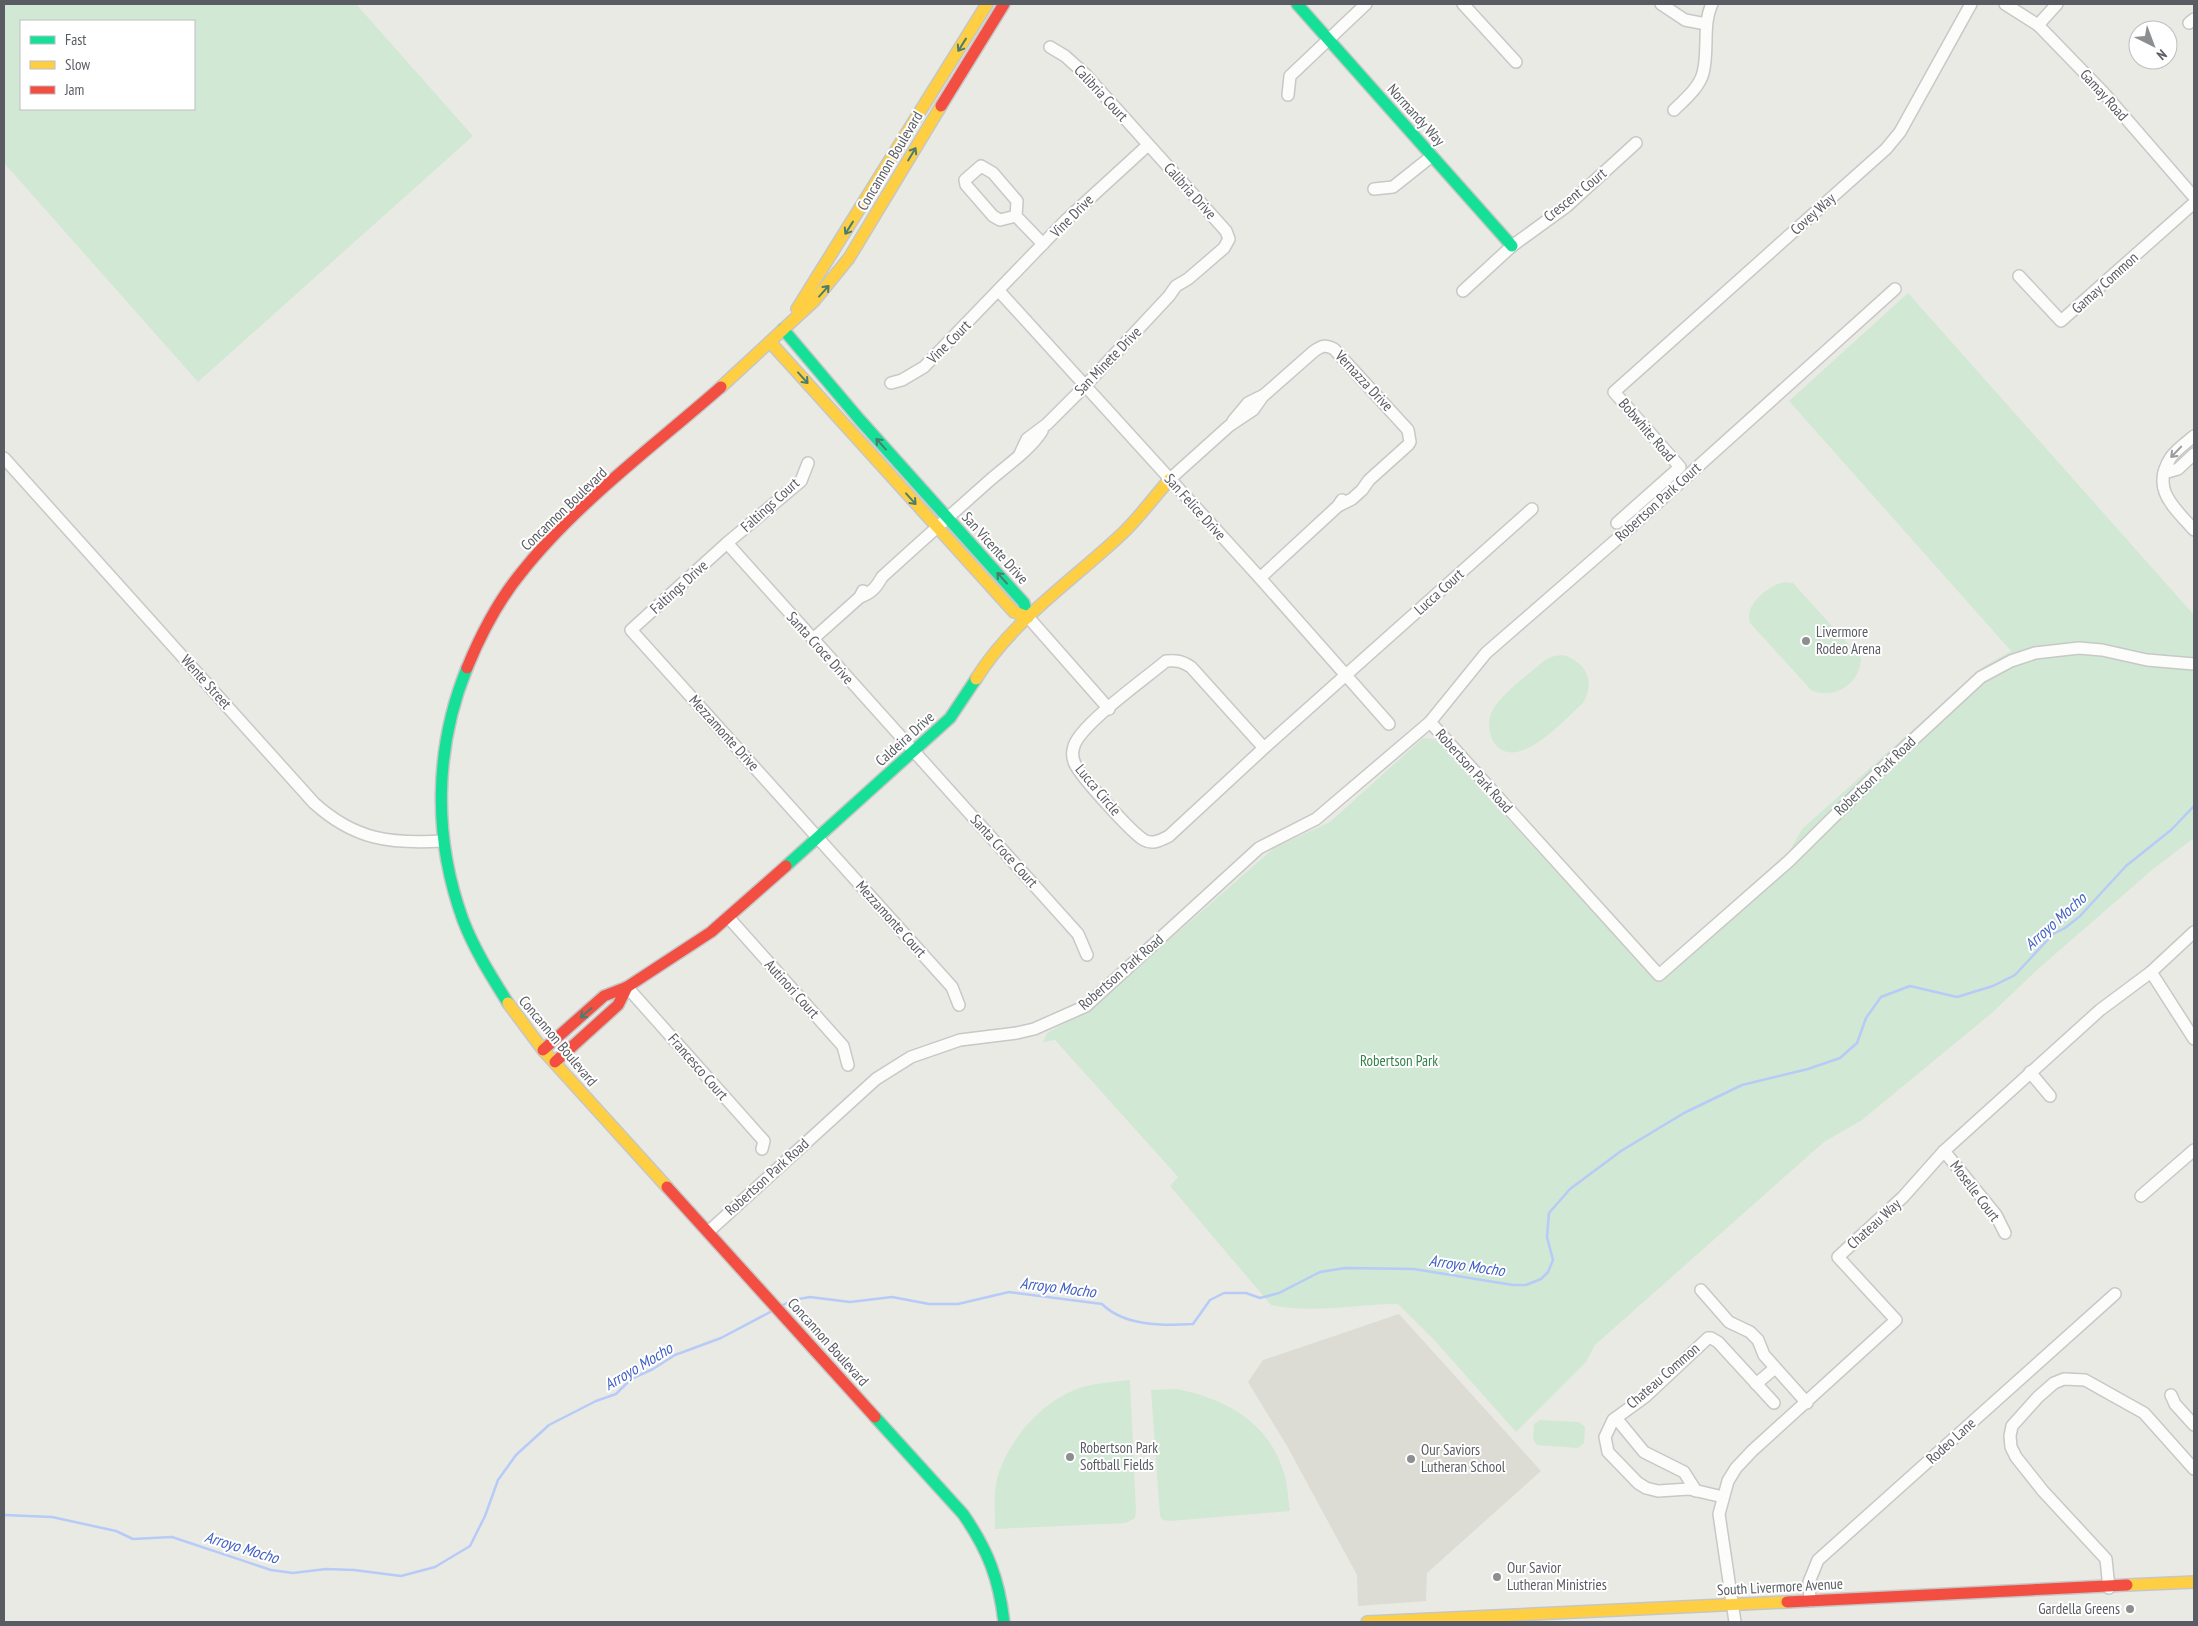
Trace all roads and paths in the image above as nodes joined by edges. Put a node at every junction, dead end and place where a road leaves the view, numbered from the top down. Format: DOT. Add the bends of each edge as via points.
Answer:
graph roads {
  1 [pos="987,4"];
  2 [pos="1004,4"];
  3 [pos="1297,4"];
  4 [pos="1366,4"];
  5 [pos="1463,4"];
  6 [pos="1661,4"];
  7 [pos="1712,4"];
  8 [pos="1971,4"];
  9 [pos="2005,4"];
  10 [pos="2057,4"];
  11 [pos="1706,24"];
  12 [pos="2038,25"];
  13 [pos="1328,41"];
  14 [pos="1050,47"];
  15 [pos="1516,62"];
  16 [pos="1288,95"];
  17 [pos="1674,110"];
  18 [pos="1636,143"];
  19 [pos="1148,145"];
  20 [pos="1432,156"];
  21 [pos="1374,189"];
  22 [pos="2194,197"];
  23 [pos="2194,203"];
  24 [pos="1016,216"];
  25 [pos="1229,239"];
  26 [pos="1043,244"];
  27 [pos="1512,246"];
  28 [pos="2019,276"];
  29 [pos="1895,289"];
  30 [pos="1000,291"];
  31 [pos="1463,291"];
  32 [pos="786,326"];
  33 [pos="770,342"];
  34 [pos="891,383"];
  35 [pos="1085,386"];
  36 [pos="1614,392"];
  37 [pos="2194,436"];
  38 [pos="2194,454"];
  39 [pos="4,458"];
  40 [pos="808,462"];
  41 [pos="2164,473"];
  42 [pos="1170,479"];
  43 [pos="1532,509"];
  44 [pos="948,518"];
  45 [pos="1617,523"];
  46 [pos="937,528"];
  47 [pos="2194,530"];
  48 [pos="727,543"];
  49 [pos="1260,578"];
  50 [pos="1028,617"];
  51 [pos="631,630"];
  52 [pos="813,639"];
  53 [pos="2194,664"];
  54 [pos="1345,676"];
  55 [pos="1109,709"];
  56 [pos="1430,722"];
  57 [pos="1389,724"];
  58 [pos="1264,748"];
  59 [pos="914,752"];
  60 [pos="818,836"];
  61 [pos="443,841"];
  62 [pos="728,918"];
  63 [pos="2194,932"];
  64 [pos="1088,955"];
  65 [pos="2150,972"];
  66 [pos="626,988"];
  67 [pos="959,1006"];
  68 [pos="2194,1039"];
  69 [pos="543,1050"];
  70 [pos="554,1062"];
  71 [pos="848,1065"];
  72 [pos="2030,1072"];
  73 [pos="2050,1096"];
  74 [pos="762,1149"];
  75 [pos="1944,1150"];
  76 [pos="2194,1150"];
  77 [pos="2142,1196"];
  78 [pos="708,1232"];
  79 [pos="2005,1233"];
  80 [pos="1701,1290"];
  81 [pos="2115,1294"];
  82 [pos="1729,1322"];
  83 [pos="1713,1339"];
  84 [pos="1775,1368"];
  85 [pos="1756,1384"];
  86 [pos="2172,1395"];
  87 [pos="1774,1403"];
  88 [pos="1807,1403"];
  89 [pos="1616,1418"];
  90 [pos="2194,1425"];
  91 [pos="2194,1469"];
  92 [pos="1696,1491"];
  93 [pos="1723,1497"];
  94 [pos="2194,1582"];
  95 [pos="2109,1588"];
  96 [pos="1810,1601"];
  97 [pos="1734,1605"];
  98 [pos="1004,1622"];
  99 [pos="1367,1622"];
  100 [pos="1735,1622"];
  1 -- 32 [label="main road, Concannon Boulevard, one-way"];
  32 -- 2 [label="main road, Concannon Boulevard, one-way" via="808,309 849,258"];
  3 -- 13 [label="main road, Normandy Way"];
  4 -- 13 [label="street"];
  5 -- 15 [label="street"];
  6 -- 11 [label="street" via="1685,20"];
  7 -- 11 [label="street"];
  8 -- 36 [label="street, Covey Way" via="1900,132 1886,149"];
  9 -- 12 [label="street, Gamay Road"];
  10 -- 12 [label="street"];
  11 -- 17 [label="street" via="1702,74 1696,87"];
  12 -- 22 [label="street, Gamay Road" via="2103,92"];
  13 -- 16 [label="street" via="1290,76"];
  13 -- 20 [label="main road, Normandy Way"];
  14 -- 19 [label="street, Calibria Court" via="1080,68"];
  18 -- 27 [label="street, Crescent Court" via="1567,206"];
  19 -- 25 [label="street, Calibria Drive" via="1226,231"];
  19 -- 26 [label="street, Vine Drive"];
  20 -- 21 [label="street" via="1393,187"];
  20 -- 27 [label="main road, Normandy Way"];
  23 -- 28 [label="street, Gamay Common" via="2061,321"];
  24 -- 24 [label="street" via="1017,201 986,167 981,166 965,180 993,216 1000,220"];
  24 -- 26 [label="street"];
  25 -- 35 [label="street, San Minete Drive" via="1224,248 1188,279 1182,291 1169,296"];
  26 -- 30 [label="street, Vine Drive"];
  27 -- 31 [label="street, Crescent Court"];
  29 -- 56 [label="street, Robertson Park Court" via="1486,652"];
  30 -- 34 [label="street, Vine Court" via="924,367"];
  30 -- 35 [label="street, San Felice Drive"];
  32 -- 33 [label="main road, Concannon Boulevard"];
  44 -- 32 [label="main road, San Vicente Drive, one-way"];
  33 -- 46 [label="main road, San Vicente Drive, one-way"];
  33 -- 61 [label="main road, Concannon Boulevard" via="558,532 509,588 488,620 454,701 444,742 440,786"];
  35 -- 42 [label="street, San Felice Drive"];
  35 -- 44 [label="street, San Minete Drive" via="1027,439 1020,454"];
  36 -- 45 [label="street, Bobwhite Road" via="1680,468"];
  37 -- 41 [label="street, one-way" via="2171,456"];
  38 -- 41 [label="street" via="2178,469"];
  39 -- 61 [label="street, Wente Street" via="328,816 366,835 401,842"];
  40 -- 48 [label="street, Faltings Court" via="801,480"];
  41 -- 47 [label="street" via="2162,485 2165,496"];
  42 -- 49 [label="street, San Felice Drive"];
  42 -- 49 [label="street, Vernazza Drive" via="1229,426 1248,403 1263,396 1320,346 1334,349 1408,430 1408,445 1352,499 1338,506"];
  42 -- 50 [label="main road, Caldeira Drive" via="1126,530"];
  43 -- 54 [label="street, Lucca Court"];
  44 -- 46 [label="street, San Minete Drive"];
  50 -- 44 [label="main road, San Vicente Drive, one-way" via="1024,603"];
  46 -- 50 [label="main road, San Vicente Drive" via="1014,612"];
  46 -- 52 [label="street, San Minete Drive" via="869,594 860,596"];
  48 -- 51 [label="street, Faltings Drive"];
  48 -- 52 [label="street, Santa Croce Drive"];
  49 -- 54 [label="street, San Felice Drive"];
  50 -- 55 [label="street"];
  50 -- 59 [label="main road, Caldeira Drive" via="987,661 950,718"];
  51 -- 60 [label="street, Mezzamonte Drive"];
  52 -- 59 [label="street, Santa Croce Drive"];
  53 -- 56 [label="street, Robertson Park Road" via="2147,660 2079,648 2035,653 1981,676 1789,861 1658,975"];
  54 -- 57 [label="street, San Felice Drive"];
  54 -- 58 [label="street, Lucca Circle"];
  55 -- 58 [label="street, Lucca Circle" via="1166,662 1183,661"];
  55 -- 58 [label="street, Lucca Circle" via="1080,735 1073,759 1081,773 1121,818 1150,842 1169,836"];
  56 -- 78 [label="street, Robertson Park Road" via="1316,819 1259,848 1086,1006 1034,1029 960,1040 911,1057 876,1079"];
  59 -- 60 [label="main road, Caldeira Drive"];
  59 -- 64 [label="street, Santa Croce Court" via="1078,934"];
  60 -- 62 [label="main road, Caldeira Drive"];
  60 -- 67 [label="street, Mezzamonte Court" via="952,987"];
  61 -- 69 [label="main road, Concannon Boulevard" via="459,909 484,965 500,994"];
  62 -- 66 [label="main road, Caldeira Drive"];
  62 -- 71 [label="street, Autinori Court" via="843,1046"];
  63 -- 65 [label="street, Chateau Way"];
  65 -- 68 [label="street"];
  65 -- 72 [label="street, Chateau Way" via="2100,1010"];
  66 -- 69 [label="main road, Caldeira Drive, one-way" via="604,996"];
  66 -- 70 [label="main road, Caldeira Drive" via="618,1005"];
  66 -- 74 [label="street, Francesco Court" via="764,1141"];
  69 -- 70 [label="main road, Concannon Boulevard"];
  70 -- 78 [label="main road, Concannon Boulevard"];
  72 -- 73 [label="street"];
  72 -- 75 [label="street, Chateau Way"];
  75 -- 79 [label="street, Moselle Court" via="1996,1215"];
  75 -- 88 [label="street, Chateau Way" via="1903,1197 1838,1257 1896,1320"];
  76 -- 77 [label="street"];
  78 -- 98 [label="main road, Concannon Boulevard" via="982,1540 1002,1595"];
  80 -- 82 [label="street"];
  81 -- 96 [label="street, Rodeo Lane" via="1818,1560 1809,1582"];
  82 -- 83 [label="street"];
  82 -- 84 [label="street" via="1750,1332 1758,1340 1764,1355"];
  83 -- 85 [label="street, Chateau Common"];
  83 -- 89 [label="street, Chateau Common" via="1703,1342 1666,1378"];
  84 -- 85 [label="street"];
  84 -- 88 [label="street"];
  85 -- 87 [label="street, Chateau Common"];
  86 -- 90 [label="street" via="2175,1404"];
  88 -- 93 [label="street, Chateau Way" via="1736,1468"];
  89 -- 92 [label="street, Chateau Common" via="1644,1452 1684,1472"];
  89 -- 92 [label="street, Chateau Common" via="1606,1431 1608,1452 1638,1483 1652,1491"];
  91 -- 95 [label="street" via="2144,1414 2085,1380 2064,1379 2054,1383 2012,1426 2011,1447 2016,1457 2106,1559"];
  92 -- 93 [label="street, Chateau Common"];
  93 -- 97 [label="street, Chateau Way" via="1719,1514"];
  94 -- 95 [label="main road, South Livermore Avenue"];
  95 -- 96 [label="main road, South Livermore Avenue"];
  96 -- 97 [label="main road, South Livermore Avenue"];
  97 -- 99 [label="main road, South Livermore Avenue" via="1658,1606"];
  97 -- 100 [label="street, Chateau Way"];
}
